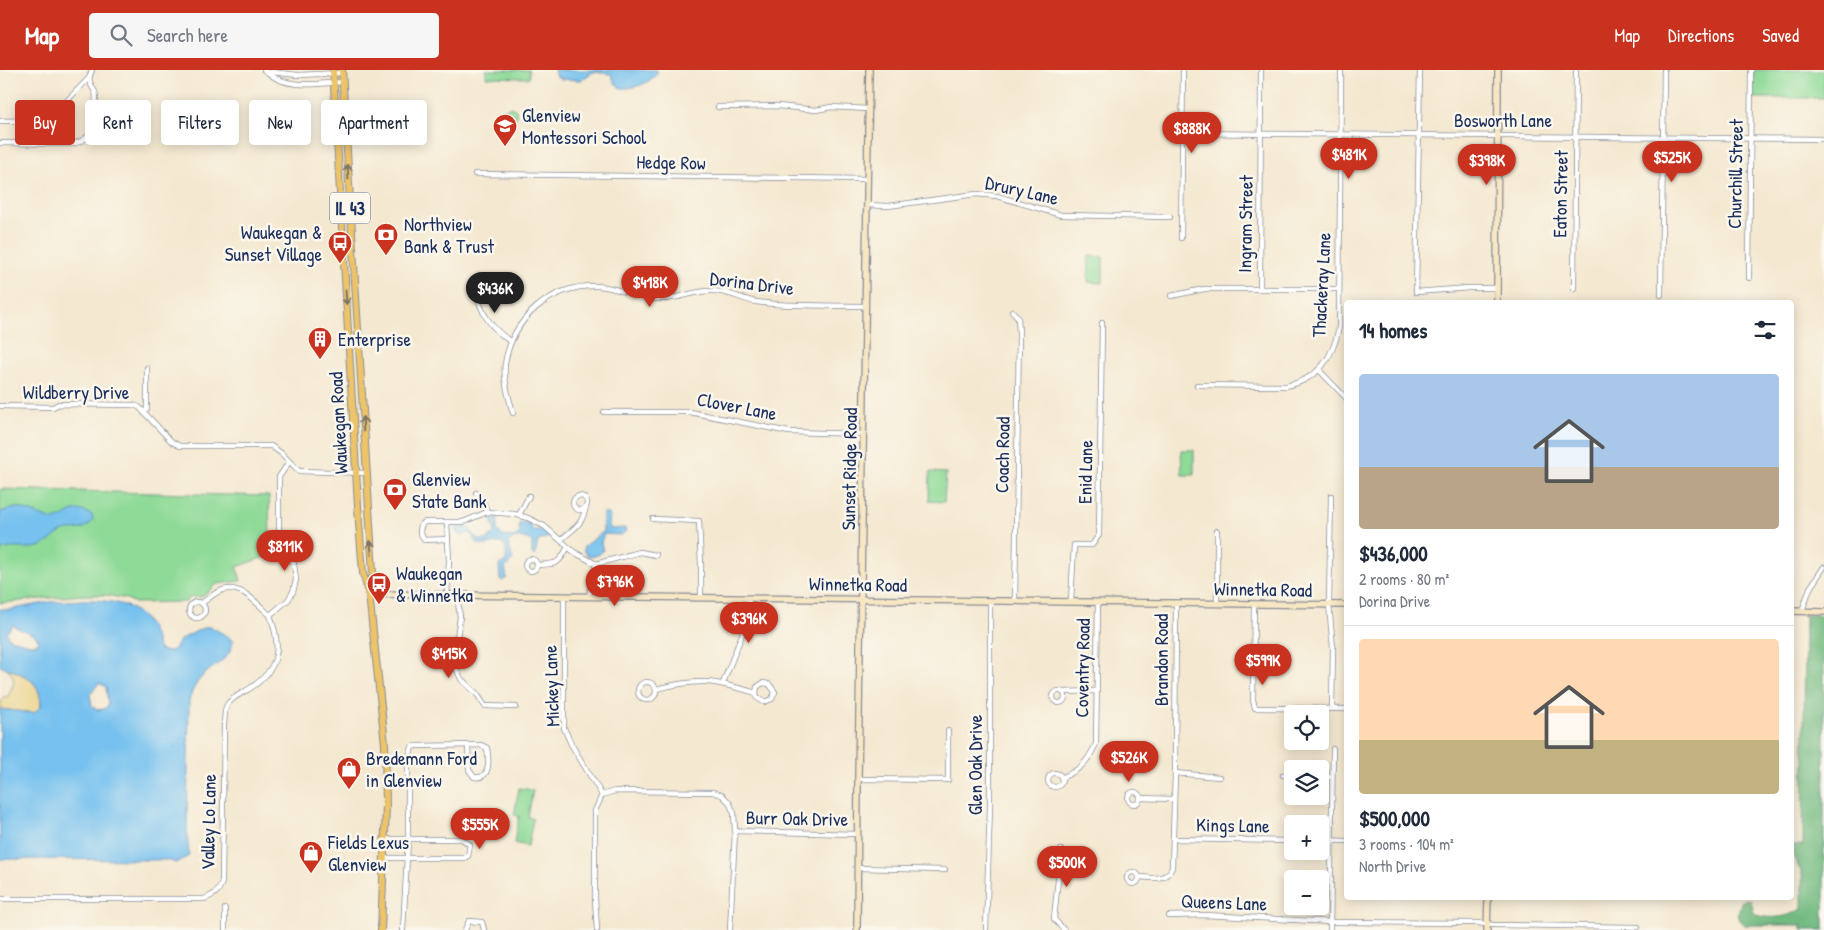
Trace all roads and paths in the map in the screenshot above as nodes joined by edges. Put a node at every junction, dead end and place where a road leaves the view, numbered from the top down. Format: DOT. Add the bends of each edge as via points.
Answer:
graph roads {
  1 [pos="92,70"];
  2 [pos="869,70"];
  3 [pos="1183,70"];
  4 [pos="1261,70"];
  5 [pos="1340,70"];
  6 [pos="1420,70"];
  7 [pos="1498,70"];
  8 [pos="1576,70"];
  9 [pos="1664,70"];
  10 [pos="1752,70"];
  11 [pos="266,71"];
  12 [pos="333,72"];
  13 [pos="342,72"];
  14 [pos="89,78"];
  15 [pos="343,82"];
  16 [pos="333,83"];
  17 [pos="718,107"];
  18 [pos="868,109"];
  19 [pos="0,121"];
  20 [pos="1182,134"];
  21 [pos="1261,134"];
  22 [pos="1340,134"];
  23 [pos="1419,135"];
  24 [pos="1497,135"];
  25 [pos="1576,136"];
  26 [pos="1663,137"];
  27 [pos="1751,138"];
  28 [pos="1824,139"];
  29 [pos="0,143"];
  30 [pos="475,174"];
  31 [pos="868,179"];
  32 [pos="340,202"];
  33 [pos="350,202"];
  34 [pos="867,205"];
  35 [pos="1170,217"];
  36 [pos="1181,238"];
  37 [pos="1749,278"];
  38 [pos="475,288"];
  39 [pos="1497,288"];
  40 [pos="1574,288"];
  41 [pos="1260,289"];
  42 [pos="1338,289"];
  43 [pos="1661,295"];
  44 [pos="1171,296"];
  45 [pos="1497,300"];
  46 [pos="866,306"];
  47 [pos="1012,311"];
  48 [pos="1102,323"];
  49 [pos="511,342"];
  50 [pos="147,368"];
  51 [pos="1319,370"];
  52 [pos="1197,385"];
  53 [pos="1344,396"];
  54 [pos="0,406"];
  55 [pos="604,412"];
  56 [pos="144,413"];
  57 [pos="513,413"];
  58 [pos="864,434"];
  59 [pos="289,462"];
  60 [pos="356,473"];
  61 [pos="366,473"];
  62 [pos="476,493"];
  63 [pos="529,496"];
  64 [pos="1331,496"];
  65 [pos="586,506"];
  66 [pos="487,512"];
  67 [pos="519,515"];
  68 [pos="653,519"];
  69 [pos="447,522"];
  70 [pos="1217,531"];
  71 [pos="448,539"];
  72 [pos="560,540"];
  73 [pos="568,547"];
  74 [pos="656,555"];
  75 [pos="596,564"];
  76 [pos="537,565"];
  77 [pos="1824,567"];
  78 [pos="369,594"];
  79 [pos="447,595"];
  80 [pos="457,595"];
  81 [pos="564,596"];
  82 [pos="590,596"];
  83 [pos="701,598"];
  84 [pos="749,598"];
  85 [pos="861,600"];
  86 [pos="990,601"];
  87 [pos="1015,601"];
  88 [pos="1071,602"];
  89 [pos="1098,602"];
  90 [pos="1176,603"];
  91 [pos="202,604"];
  92 [pos="1217,604"];
  93 [pos="1254,604"];
  94 [pos="1329,605"];
  95 [pos="1344,605"];
  96 [pos="1794,611"];
  97 [pos="1802,611"];
  98 [pos="1824,612"];
  99 [pos="270,615"];
  100 [pos="723,683"];
  101 [pos="656,689"];
  102 [pos="1063,692"];
  103 [pos="1096,692"];
  104 [pos="756,693"];
  105 [pos="516,706"];
  106 [pos="1332,709"];
  107 [pos="1344,709"];
  108 [pos="948,731"];
  109 [pos="468,745"];
  110 [pos="1333,749"];
  111 [pos="1175,773"];
  112 [pos="1219,776"];
  113 [pos="1331,776"];
  114 [pos="1061,778"];
  115 [pos="858,779"];
  116 [pos="602,796"];
  117 [pos="1140,798"];
  118 [pos="1173,799"];
  119 [pos="735,831"];
  120 [pos="857,834"];
  121 [pos="385,839"];
  122 [pos="408,839"];
  123 [pos="1173,839"];
  124 [pos="1284,840"];
  125 [pos="1331,840"];
  126 [pos="1344,841"];
  127 [pos="1061,850"];
  128 [pos="384,858"];
  129 [pos="406,858"];
  130 [pos="857,868"];
  131 [pos="944,870"];
  132 [pos="1139,877"];
  133 [pos="0,898"];
  134 [pos="1488,900"];
  135 [pos="225,909"];
  136 [pos="1169,916"];
  137 [pos="1331,922"];
  138 [pos="1487,927"];
  139 [pos="1638,927"];
  140 [pos="225,930"];
  141 [pos="381,930"];
  142 [pos="403,930"];
  143 [pos="465,930"];
  144 [pos="484,930"];
  145 [pos="597,930"];
  146 [pos="730,930"];
  147 [pos="857,930"];
  148 [pos="986,930"];
  149 [pos="1064,930"];
  150 [pos="1330,930"];
  1 -- 14 [label="street"];
  2 -- 18 [label="street, Sunset Ridge Road"];
  3 -- 20 [label="street"];
  4 -- 21 [label="street, Ingram Street"];
  5 -- 22 [label="street, Thackeray Lane"];
  6 -- 23 [label="street"];
  7 -- 24 [label="street"];
  8 -- 25 [label="street, Eaton Street"];
  9 -- 26 [label="street"];
  10 -- 27 [label="street, Churchill Street"];
  11 -- 12 [label="street" via="298,75"];
  11 -- 16 [label="street" via="289,82"];
  12 -- 13 [label="street"];
  12 -- 16 [label="main road, Waukegan Road / IL 43"];
  13 -- 15 [label="main road, Waukegan Road / IL 43"];
  14 -- 19 [label="street" via="52,116 43,120"];
  14 -- 29 [label="street" via="96,93 94,128 82,142"];
  15 -- 16 [label="street"];
  33 -- 15 [label="main road, Waukegan Road / IL 43, one-way"];
  16 -- 32 [label="main road, Waukegan Road / IL 43"];
  17 -- 18 [label="street"];
  18 -- 31 [label="street, Sunset Ridge Road"];
  20 -- 21 [label="street, Bosworth Lane"];
  20 -- 36 [label="street"];
  21 -- 22 [label="street, Bosworth Lane"];
  21 -- 41 [label="street, Ingram Street"];
  22 -- 23 [label="street, Bosworth Lane"];
  22 -- 42 [label="street, Thackeray Lane"];
  23 -- 24 [label="street, Bosworth Lane"];
  23 -- 39 [label="street" via="1416,292"];
  24 -- 25 [label="street, Bosworth Lane"];
  24 -- 39 [label="street"];
  25 -- 26 [label="street, Bosworth Lane"];
  25 -- 40 [label="street, Eaton Street"];
  26 -- 27 [label="street, Bosworth Lane"];
  26 -- 43 [label="street"];
  27 -- 28 [label="street, Bosworth Lane"];
  27 -- 37 [label="street, Churchill Street"];
  30 -- 31 [label="street, Hedge Row"];
  31 -- 34 [label="street, Sunset Ridge Road"];
  32 -- 33 [label="main road"];
  32 -- 60 [label="main road, Waukegan Road / IL 43, one-way"];
  61 -- 33 [label="main road, Waukegan Road / IL 43, one-way"];
  34 -- 35 [label="street, Drury Lane" via="888,206 976,194 997,196 1061,215"];
  34 -- 46 [label="street, Sunset Ridge Road"];
  38 -- 49 [label="street" via="486,319"];
  39 -- 45 [label="street"];
  41 -- 42 [label="street"];
  41 -- 44 [label="street" via="1204,289"];
  42 -- 51 [label="street, Thackeray Lane" via="1336,341"];
  46 -- 49 [label="street, Dorina Drive" via="755,302 726,292 711,291 661,299 611,288 582,287 562,292 543,302 525,319"];
  46 -- 58 [label="street, Sunset Ridge Road"];
  47 -- 87 [label="street, Coach Road" via="1018,317 1019,333"];
  48 -- 88 [label="street, Enid Lane" via="1099,535 1092,545 1074,545"];
  49 -- 57 [label="street, Dorina Drive" via="505,366"];
  50 -- 56 [label="street" via="147,410"];
  51 -- 52 [label="street, Thackeray Lane" via="1309,379 1286,386"];
  51 -- 53 [label="street"];
  54 -- 56 [label="street, Wildberry Drive" via="133,405"];
  55 -- 58 [label="street, Clover Lane" via="690,412 789,432"];
  56 -- 59 [label="street, Wildberry Drive" via="178,445 271,446"];
  58 -- 85 [label="street, Sunset Ridge Road"];
  59 -- 60 [label="street, Wildberry Drive" via="306,472"];
  59 -- 99 [label="street" via="279,477 279,538 294,564 296,580 288,600"];
  60 -- 61 [label="street, Wildberry Drive"];
  60 -- 78 [label="main road, Waukegan Road / IL 43" via="363,573"];
  78 -- 61 [label="main road, Waukegan Road / IL 43, one-way" via="373,574"];
  62 -- 66 [label="street"];
  63 -- 67 [label="street"];
  64 -- 94 [label="street"];
  65 -- 72 [label="street" via="583,520"];
  66 -- 67 [label="street"];
  66 -- 69 [label="street" via="463,522"];
  67 -- 72 [label="street" via="544,526"];
  68 -- 83 [label="street" via="699,521"];
  69 -- 71 [label="street"];
  69 -- 71 [label="street" via="425,522 420,532 424,540"];
  70 -- 92 [label="street"];
  71 -- 79 [label="street"];
  72 -- 73 [label="street"];
  73 -- 75 [label="street"];
  73 -- 76 [label="street" via="556,564"];
  74 -- 75 [label="street" via="640,552"];
  75 -- 82 [label="street"];
  77 -- 97 [label="street" via="1810,588"];
  78 -- 79 [label="street, Winnetka Road"];
  78 -- 121 [label="main road, Waukegan Road / IL 43" via="385,744"];
  79 -- 80 [label="street, Winnetka Road"];
  80 -- 81 [label="street, Winnetka Road"];
  80 -- 105 [label="street" via="460,617 455,651 458,674 485,706"];
  81 -- 82 [label="street, Winnetka Road"];
  81 -- 116 [label="street, Mickey Lane" via="564,728"];
  82 -- 83 [label="street, Winnetka Road"];
  83 -- 84 [label="street, Winnetka Road"];
  84 -- 85 [label="street, Winnetka Road"];
  84 -- 100 [label="street" via="747,622"];
  85 -- 86 [label="street, Winnetka Road"];
  85 -- 115 [label="street, Sunset Ridge Road"];
  86 -- 87 [label="street, Winnetka Road"];
  86 -- 148 [label="street, Glen Oak Drive" via="990,807"];
  87 -- 88 [label="street, Winnetka Road"];
  88 -- 89 [label="street, Winnetka Road"];
  89 -- 90 [label="street, Winnetka Road"];
  89 -- 103 [label="street, Coventry Road"];
  90 -- 92 [label="street, Winnetka Road"];
  90 -- 111 [label="street, Brandon Road"];
  91 -- 99 [label="street" via="221,590 233,588 243,591"];
  92 -- 93 [label="street, Winnetka Road"];
  93 -- 94 [label="street, Winnetka Road"];
  93 -- 106 [label="street" via="1255,708"];
  94 -- 95 [label="street, Winnetka Road"];
  94 -- 106 [label="street" via="1333,648"];
  96 -- 97 [label="street"];
  97 -- 98 [label="street"];
  99 -- 133 [label="street, Valley Lo Lane" via="278,648 272,666 261,680 226,707 220,889 204,899"];
  100 -- 101 [label="street" via="682,682"];
  100 -- 104 [label="street"];
  101 -- 101 [label="street" via="645,682 640,685 638,693 648,700"];
  102 -- 103 [label="street"];
  103 -- 114 [label="street, Coventry Road" via="1096,744 1077,771"];
  104 -- 104 [label="street" via="757,698 764,702 772,699 774,692 772,686 763,683 757,687"];
  106 -- 107 [label="street"];
  108 -- 115 [label="street" via="948,780"];
  109 -- 109 [label="street" via="487,748 488,771 485,776 474,777 469,770"];
  109 -- 122 [label="street" via="432,744 412,748 408,761"];
  110 -- 113 [label="street"];
  111 -- 112 [label="street"];
  111 -- 118 [label="street, Brandon Road"];
  113 -- 125 [label="street"];
  115 -- 120 [label="street, Sunset Ridge Road"];
  116 -- 119 [label="street, Burr Oak Drive" via="615,791 713,792 729,802 734,813"];
  116 -- 145 [label="street" via="596,810"];
  117 -- 118 [label="street"];
  118 -- 123 [label="street, Brandon Road"];
  119 -- 120 [label="street, Burr Oak Drive"];
  119 -- 146 [label="street"];
  120 -- 130 [label="street, Sunset Ridge Road"];
  121 -- 122 [label="street"];
  121 -- 128 [label="main road, Waukegan Road / IL 43"];
  122 -- 129 [label="street"];
  122 -- 129 [label="street" via="462,839 470,848 464,858"];
  123 -- 124 [label="street, Kings Lane"];
  123 -- 132 [label="street, Brandon Road" via="1172,868 1167,876"];
  125 -- 126 [label="street"];
  125 -- 137 [label="street"];
  127 -- 149 [label="street" via="1054,919"];
  128 -- 129 [label="street"];
  128 -- 141 [label="main road, Waukegan Road / IL 43"];
  129 -- 142 [label="street"];
  130 -- 131 [label="street"];
  130 -- 147 [label="street, Sunset Ridge Road"];
  134 -- 138 [label="street"];
  135 -- 140 [label="street"];
  136 -- 137 [label="street, Queens Lane"];
  137 -- 138 [label="street, Queens Lane"];
  137 -- 150 [label="street"];
  138 -- 139 [label="street, Queens Lane"];
  143 -- 144 [label="street" via="469,922 479,920"];
}
